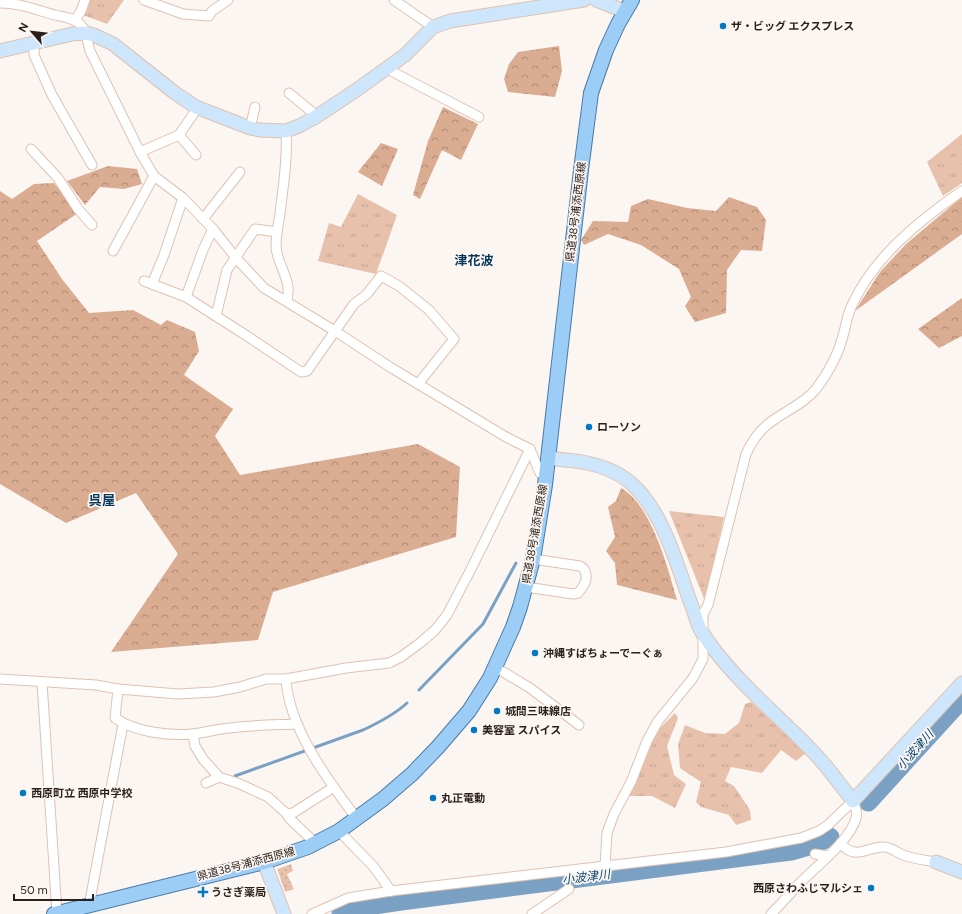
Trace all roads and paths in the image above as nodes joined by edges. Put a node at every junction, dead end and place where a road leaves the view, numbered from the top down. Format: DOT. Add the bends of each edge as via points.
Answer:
graph roads {
  1 [pos="85,0"];
  2 [pos="144,0"];
  3 [pos="228,0"];
  4 [pos="394,0"];
  5 [pos="584,0"];
  6 [pos="596,0"];
  7 [pos="0,3"];
  8 [pos="628,6"];
  9 [pos="75,20"];
  10 [pos="434,27"];
  11 [pos="86,33"];
  12 [pos="34,43"];
  13 [pos="0,51"];
  14 [pos="389,67"];
  15 [pos="289,93"];
  16 [pos="196,107"];
  17 [pos="255,107"];
  18 [pos="317,116"];
  19 [pos="479,117"];
  20 [pos="250,128"];
  21 [pos="286,131"];
  22 [pos="179,135"];
  23 [pos="31,149"];
  24 [pos="140,152"];
  25 [pos="196,156"];
  26 [pos="92,165"];
  27 [pos="240,172"];
  28 [pos="154,176"];
  29 [pos="962,191"];
  30 [pos="183,198"];
  31 [pos="203,219"];
  32 [pos="92,225"];
  33 [pos="213,230"];
  34 [pos="277,232"];
  35 [pos="113,251"];
  36 [pos="236,258"];
  37 [pos="186,298"];
  38 [pos="287,301"];
  39 [pos="216,316"];
  40 [pos="335,331"];
  41 [pos="418,384"];
  42 [pos="530,449"];
  43 [pos="548,457"];
  44 [pos="533,558"];
  45 [pos="526,587"];
  46 [pos="702,633"];
  47 [pos="495,667"];
  48 [pos="0,679"];
  49 [pos="286,679"];
  50 [pos="42,682"];
  51 [pos="962,683"];
  52 [pos="118,689"];
  53 [pos="123,724"];
  54 [pos="297,724"];
  55 [pos="579,725"];
  56 [pos="193,734"];
  57 [pos="219,777"];
  58 [pos="206,783"];
  59 [pos="334,787"];
  60 [pos="853,801"];
  61 [pos="287,814"];
  62 [pos="357,819"];
  63 [pos="339,831"];
  64 [pos="841,843"];
  65 [pos="314,844"];
  66 [pos="816,854"];
  67 [pos="828,856"];
  68 [pos="264,862"];
  69 [pos="936,862"];
  70 [pos="604,866"];
  71 [pos="962,872"];
  72 [pos="569,890"];
  73 [pos="391,891"];
  74 [pos="89,906"];
  75 [pos="56,914"];
  76 [pos="284,914"];
  77 [pos="312,914"];
  78 [pos="532,914"];
  79 [pos="771,914"];
  1 -- 9 [label="street"];
  2 -- 3 [label="street" via="183,14 209,16"];
  4 -- 10 [label="street"];
  5 -- 10 [label="street" via="450,21"];
  6 -- 8 [label="street"];
  7 -- 9 [label="street" via="12,3"];
  8 -- 43 [label="main road, 県道38号浦添西原線" via="606,50 591,93"];
  9 -- 11 [label="street"];
  10 -- 14 [label="street"];
  11 -- 12 [label="street"];
  11 -- 16 [label="street" via="94,34 113,44 174,93"];
  11 -- 24 [label="street" via="90,51"];
  12 -- 13 [label="street"];
  12 -- 26 [label="street" via="34,55 52,95"];
  14 -- 18 [label="street"];
  14 -- 19 [label="street" via="393,72"];
  15 -- 18 [label="street"];
  16 -- 20 [label="street"];
  16 -- 22 [label="street"];
  17 -- 20 [label="street"];
  18 -- 21 [label="street"];
  20 -- 21 [label="street"];
  21 -- 34 [label="street" via="284,183"];
  22 -- 24 [label="street"];
  22 -- 25 [label="street"];
  23 -- 32 [label="street" via="58,178"];
  24 -- 28 [label="street"];
  27 -- 31 [label="street"];
  28 -- 30 [label="street"];
  28 -- 35 [label="street"];
  29 -- 46 [label="street" via="919,223 877,265 847,317 840,348 828,373 814,392 767,424 751,442 708,605 703,614"];
  30 -- 31 [label="street"];
  30 -- 37 [label="street" via="164,256 148,282"];
  31 -- 33 [label="street"];
  33 -- 36 [label="street"];
  33 -- 37 [label="street"];
  34 -- 36 [label="street" via="255,229"];
  34 -- 38 [label="street" via="277,256 285,275"];
  36 -- 38 [label="street" via="264,288"];
  36 -- 39 [label="street" via="227,270"];
  37 -- 39 [label="street"];
  38 -- 40 [label="street"];
  39 -- 40 [label="street" via="301,372 306,371"];
  40 -- 41 [label="street"];
  40 -- 41 [label="street" via="354,304 367,294 381,276 399,286 429,310 454,339"];
  41 -- 42 [label="street"];
  42 -- 43 [label="street" via="540,473"];
  42 -- 49 [label="street" via="472,569 447,615 435,630 389,663"];
  43 -- 44 [label="main road, 県道38号浦添西原線"];
  43 -- 46 [label="street" via="599,466 633,484 652,508 663,529"];
  44 -- 45 [label="main road, 県道38号浦添西原線"];
  44 -- 45 [label="street" via="580,566 586,573 586,581 578,593 573,594"];
  45 -- 47 [label="main road, 県道38号浦添西原線" via="513,627"];
  46 -- 60 [label="street" via="736,677 817,756"];
  46 -- 70 [label="street" via="703,659 693,678 653,730 606,833"];
  47 -- 55 [label="street" via="530,688"];
  47 -- 62 [label="main road, 県道38号浦添西原線" via="469,711 438,747 412,774"];
  48 -- 50 [label="street"];
  49 -- 52 [label="street" via="266,679 240,687 178,694"];
  49 -- 54 [label="street"];
  50 -- 52 [label="street"];
  50 -- 75 [label="street"];
  51 -- 60 [label="street"];
  52 -- 53 [label="street" via="115,718"];
  53 -- 56 [label="street" via="172,734"];
  53 -- 74 [label="street"];
  54 -- 56 [label="street" via="229,728"];
  54 -- 59 [label="street"];
  56 -- 57 [label="street" via="195,746"];
  57 -- 58 [label="street"];
  57 -- 61 [label="street" via="268,798"];
  59 -- 61 [label="street" via="293,813"];
  59 -- 62 [label="street"];
  60 -- 64 [label="street" via="857,817"];
  60 -- 70 [label="street" via="828,825 801,838 726,852"];
  61 -- 65 [label="street"];
  62 -- 63 [label="main road, 県道38号浦添西原線"];
  63 -- 65 [label="main road, 県道38号浦添西原線"];
  63 -- 73 [label="street" via="373,866"];
  64 -- 67 [label="street"];
  64 -- 69 [label="street" via="856,852 882,846 912,858"];
  65 -- 68 [label="main road, 県道38号浦添西原線"];
  66 -- 67 [label="street"];
  67 -- 79 [label="street"];
  68 -- 74 [label="main road, 県道38号浦添西原線"];
  68 -- 76 [label="street"];
  69 -- 71 [label="street"];
  70 -- 73 [label="street"];
  72 -- 78 [label="street"];
  73 -- 77 [label="street" via="348,898"];
  74 -- 75 [label="main road, 県道38号浦添西原線"];
}
